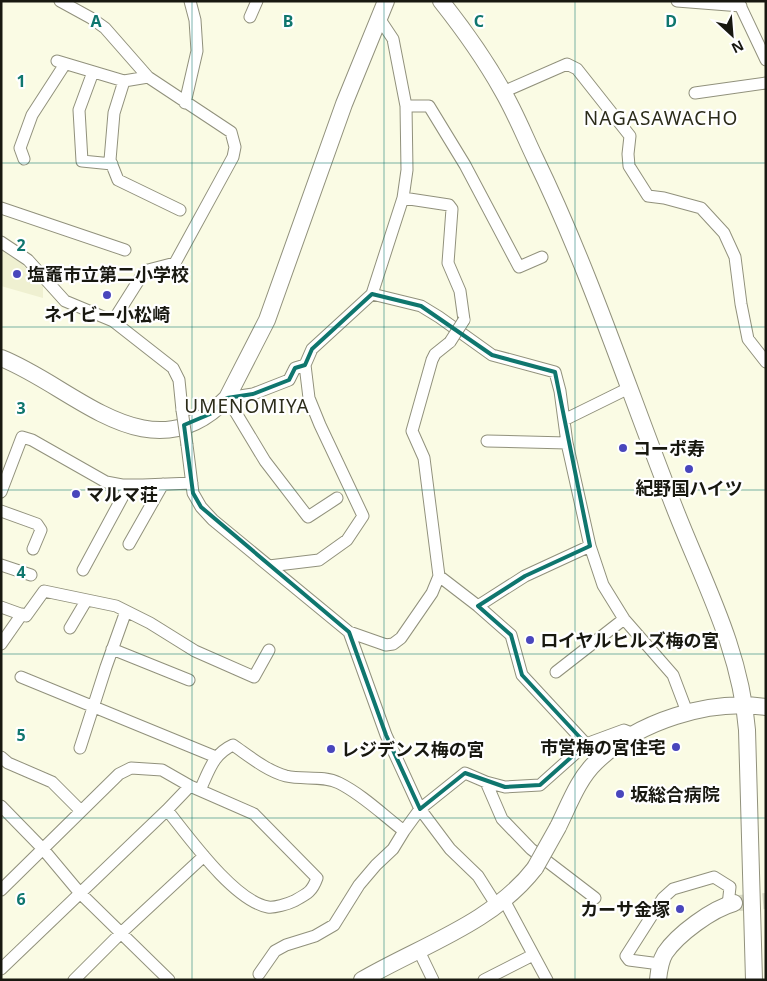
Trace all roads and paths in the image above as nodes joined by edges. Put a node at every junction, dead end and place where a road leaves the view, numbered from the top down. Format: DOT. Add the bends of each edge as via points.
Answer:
graph roads {
  1 [pos="60,1"];
  2 [pos="190,1"];
  3 [pos="257,1"];
  4 [pos="386,1"];
  5 [pos="441,1"];
  6 [pos="677,1"];
  7 [pos="739,4"];
  8 [pos="250,17"];
  9 [pos="379,18"];
  10 [pos="766,60"];
  11 [pos="93,72"];
  12 [pos="148,77"];
  13 [pos="124,81"];
  14 [pos="766,83"];
  15 [pos="503,92"];
  16 [pos="695,93"];
  17 [pos="185,103"];
  18 [pos="406,106"];
  19 [pos="24,159"];
  20 [pos="112,164"];
  21 [pos="403,198"];
  22 [pos="1,208"];
  23 [pos="180,210"];
  24 [pos="1,242"];
  25 [pos="125,250"];
  26 [pos="542,257"];
  27 [pos="372,294"];
  28 [pos="113,321"];
  29 [pos="1,358"];
  30 [pos="766,362"];
  31 [pos="305,365"];
  32 [pos="629,388"];
  33 [pos="227,398"];
  34 [pos="564,420"];
  35 [pos="487,441"];
  36 [pos="567,442"];
  37 [pos="192,483"];
  38 [pos="163,484"];
  39 [pos="129,485"];
  40 [pos="1,492"];
  41 [pos="337,498"];
  42 [pos="1,511"];
  43 [pos="129,544"];
  44 [pos="590,546"];
  45 [pos="33,549"];
  46 [pos="1,565"];
  47 [pos="269,566"];
  48 [pos="83,570"];
  49 [pos="31,575"];
  50 [pos="439,576"];
  51 [pos="86,601"];
  52 [pos="478,606"];
  53 [pos="1,607"];
  54 [pos="126,611"];
  55 [pos="22,614"];
  56 [pos="624,619"];
  57 [pos="70,628"];
  58 [pos="349,632"];
  59 [pos="1,644"];
  60 [pos="112,649"];
  61 [pos="269,650"];
  62 [pos="556,672"];
  63 [pos="21,677"];
  64 [pos="189,680"];
  65 [pos="745,704"];
  66 [pos="94,706"];
  67 [pos="766,707"];
  68 [pos="687,712"];
  69 [pos="634,734"];
  70 [pos="586,744"];
  71 [pos="80,748"];
  72 [pos="1,757"];
  73 [pos="216,757"];
  74 [pos="486,782"];
  75 [pos="195,788"];
  76 [pos="2,807"];
  77 [pos="420,809"];
  78 [pos="167,810"];
  79 [pos="81,811"];
  80 [pos="404,831"];
  81 [pos="43,849"];
  82 [pos="204,856"];
  83 [pos="1,890"];
  84 [pos="79,892"];
  85 [pos="595,898"];
  86 [pos="500,903"];
  87 [pos="731,904"];
  88 [pos="121,933"];
  89 [pos="418,950"];
  90 [pos="533,955"];
  91 [pos="760,961"];
  92 [pos="1,969"];
  93 [pos="659,972"];
  94 [pos="259,974"];
  95 [pos="165,978"];
  96 [pos="74,980"];
  97 [pos="362,980"];
  98 [pos="433,980"];
  99 [pos="484,980"];
  100 [pos="547,980"];
  101 [pos="754,980"];
  1 -- 12 [label="street" via="105,28"];
  2 -- 17 [label="street" via="197,50"];
  3 -- 8 [label="street"];
  4 -- 9 [label="street"];
  5 -- 15 [label="street" via="467,34"];
  6 -- 7 [label="street"];
  7 -- 10 [label="street"];
  9 -- 18 [label="street" via="394,39"];
  9 -- 33 [label="street" via="344,104 267,320"];
  11 -- 13 [label="street"];
  11 -- 19 [label="street" via="61,63 32,115 20,148"];
  11 -- 20 [label="street" via="79,110 82,161"];
  12 -- 13 [label="street"];
  12 -- 17 [label="street"];
  13 -- 20 [label="street" via="114,113"];
  14 -- 16 [label="street"];
  15 -- 30 [label="street" via="567,64 577,69 630,136 629,166 648,196 701,208 724,233 735,257 748,339"];
  15 -- 32 [label="street" via="561,212"];
  17 -- 28 [label="street" via="231,132 235,147 233,157 175,263 148,270 142,275"];
  18 -- 21 [label="street" via="407,170"];
  18 -- 26 [label="street" via="429,106 465,165 519,267"];
  20 -- 23 [label="street" via="118,180"];
  21 -- 27 [label="street"];
  21 -- 50 [label="street, bridge" via="449,205 452,209 448,263 460,291 464,320 450,342 432,360 412,431 424,458"];
  22 -- 25 [label="street"];
  24 -- 28 [label="street" via="28,260 65,301"];
  27 -- 31 [label="street" via="312,349"];
  27 -- 34 [label="street" via="421,306 492,355 554,372"];
  28 -- 37 [label="street, bridge" via="173,368 179,380"];
  29 -- 33 [label="street" via="19,365 108,418 145,429 166,430 199,420"];
  31 -- 33 [label="street" via="295,368 289,380 253,394"];
  31 -- 47 [label="street" via="309,398 363,516 347,540 319,560"];
  32 -- 34 [label="street"];
  32 -- 65 [label="street" via="734,656"];
  33 -- 41 [label="street" via="265,461 308,517"];
  34 -- 36 [label="street"];
  35 -- 36 [label="street"];
  36 -- 44 [label="street"];
  37 -- 38 [label="street"];
  37 -- 47 [label="street" via="193,493 213,520"];
  38 -- 39 [label="street"];
  38 -- 43 [label="street"];
  39 -- 40 [label="street" via="106,482 22,437"];
  39 -- 48 [label="street"];
  42 -- 45 [label="street" via="37,524 40,530"];
  44 -- 52 [label="street" via="525,576"];
  44 -- 56 [label="street" via="603,585"];
  46 -- 49 [label="street"];
  47 -- 58 [label="street"];
  50 -- 52 [label="street"];
  50 -- 58 [label="street" via="432,594 401,638 393,644 386,645"];
  51 -- 54 [label="street" via="106,602"];
  51 -- 55 [label="street" via="44,592 26,616"];
  51 -- 57 [label="street"];
  52 -- 70 [label="street" via="511,635 522,675"];
  53 -- 55 [label="street"];
  54 -- 60 [label="street"];
  54 -- 61 [label="street" via="195,651 254,677"];
  55 -- 59 [label="street"];
  56 -- 62 [label="street"];
  56 -- 68 [label="street" via="672,675"];
  58 -- 77 [label="street" via="386,734"];
  60 -- 64 [label="street"];
  60 -- 66 [label="street"];
  63 -- 66 [label="street"];
  65 -- 67 [label="street"];
  65 -- 68 [label="street"];
  65 -- 91 [label="street"];
  66 -- 71 [label="street"];
  66 -- 73 [label="street"];
  68 -- 69 [label="street"];
  69 -- 70 [label="street" via="624,730"];
  69 -- 86 [label="street, bridge" via="596,762 583,777 534,868"];
  70 -- 74 [label="street" via="540,785 505,787"];
  72 -- 79 [label="street" via="52,782"];
  73 -- 75 [label="street"];
  73 -- 80 [label="street" via="233,745 276,773 337,782"];
  74 -- 77 [label="street" via="465,772"];
  74 -- 85 [label="street" via="502,819 531,849"];
  75 -- 78 [label="street"];
  75 -- 79 [label="street" via="162,770 131,768 119,774"];
  75 -- 82 [label="street" via="254,814 317,878 312,890 291,902 269,907 237,890"];
  76 -- 81 [label="street"];
  77 -- 80 [label="street"];
  77 -- 86 [label="street" via="450,849"];
  78 -- 82 [label="street"];
  78 -- 84 [label="street"];
  79 -- 81 [label="street"];
  80 -- 94 [label="street" via="393,849 359,886 334,925 275,951"];
  81 -- 83 [label="street"];
  81 -- 84 [label="street"];
  82 -- 88 [label="street"];
  84 -- 88 [label="street"];
  84 -- 92 [label="street"];
  86 -- 89 [label="street" via="472,922"];
  86 -- 90 [label="street"];
  87 -- 93 [label="street" via="713,912 682,936 664,954"];
  87 -- 93 [label="street" via="730,887 714,877 673,889 663,898 626,956"];
  88 -- 95 [label="street"];
  88 -- 96 [label="street"];
  89 -- 97 [label="street"];
  89 -- 98 [label="street"];
  90 -- 99 [label="street"];
  90 -- 100 [label="street"];
  91 -- 101 [label="street"];
}
